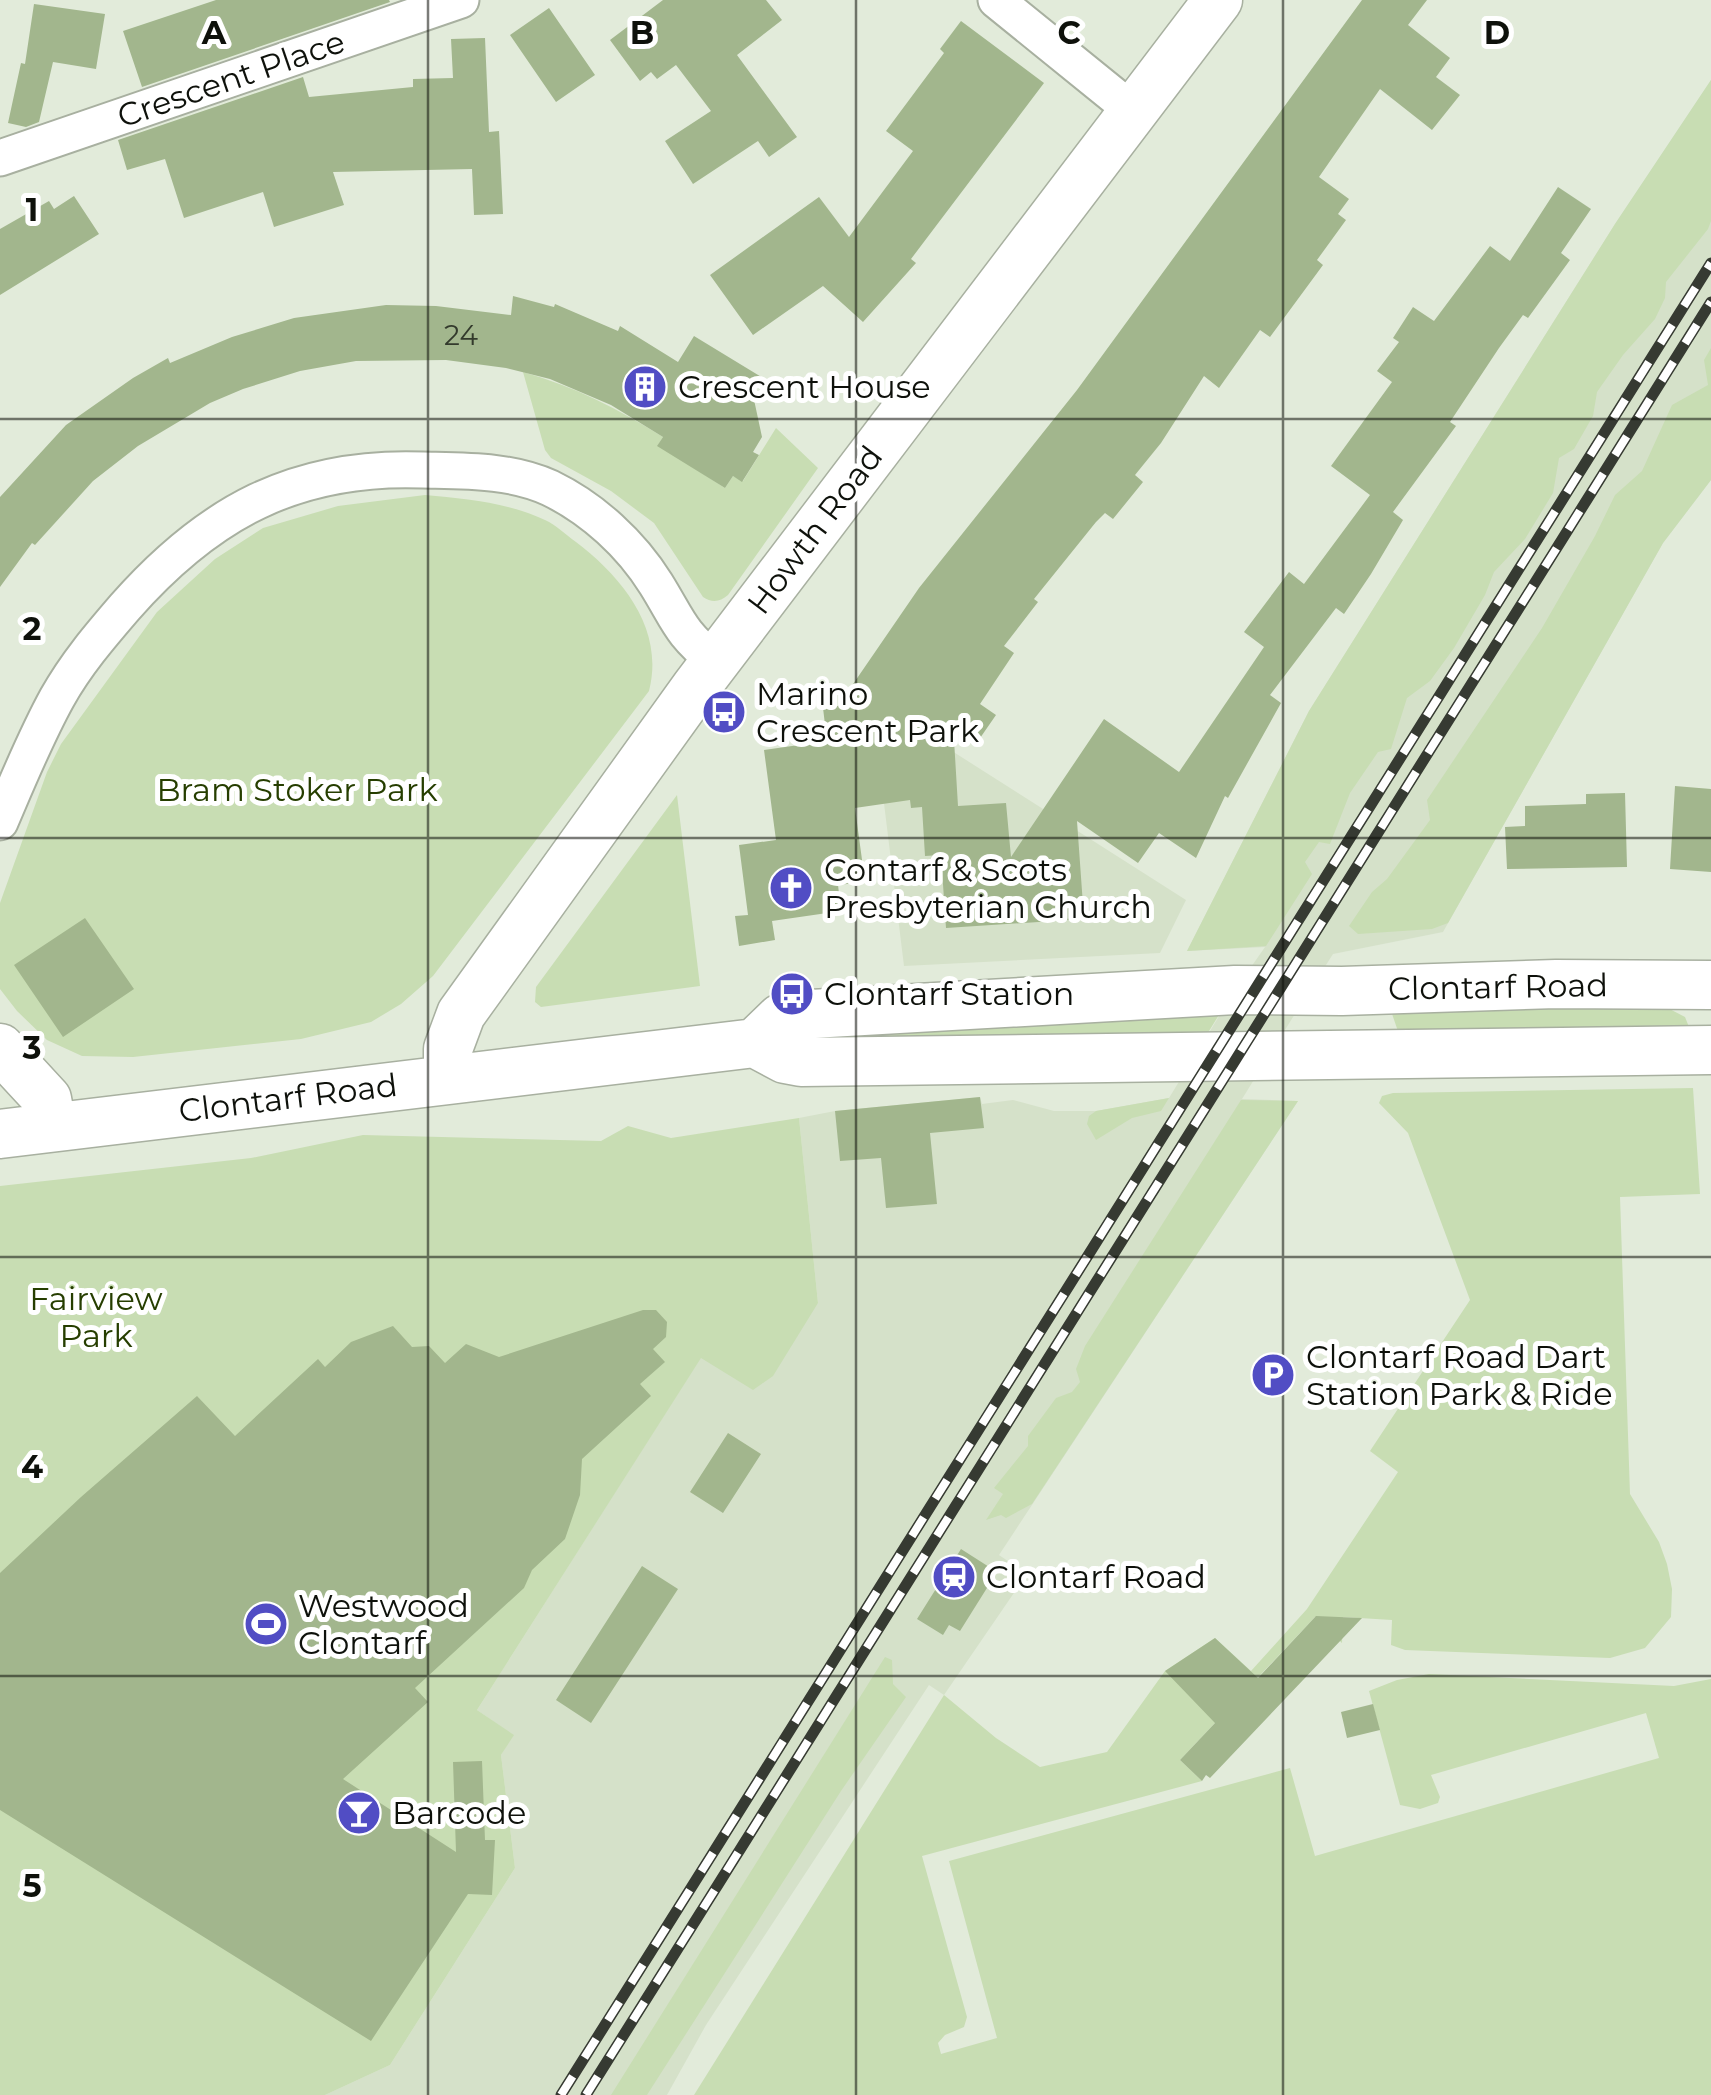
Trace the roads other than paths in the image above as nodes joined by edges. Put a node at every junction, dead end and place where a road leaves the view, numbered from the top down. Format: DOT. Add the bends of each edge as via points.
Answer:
graph roads {
  1 [pos="461,0"];
  2 [pos="996,0"];
  3 [pos="1218,0"];
  4 [pos="1134,111"];
  5 [pos="0,158"];
  6 [pos="715,661"];
  7 [pos="0,822"];
  8 [pos="1711,985"];
  9 [pos="755,1043"];
  10 [pos="0,1048"];
  11 [pos="1711,1050"];
  12 [pos="448,1078"];
  13 [pos="52,1126"];
  14 [pos="0,1134"];
  1 -- 5 [label="street, Crescent Place"];
  2 -- 4 [label="street"];
  3 -- 4 [label="main road, Howth Road"];
  4 -- 6 [label="main road, Howth Road"];
  6 -- 7 [label="street" via="688,640 624,542 550,488 507,475 392,468 328,479 275,492 216,522 138,593 90,646 58,697"];
  6 -- 12 [label="main road, Howth Road" via="460,1014 448,1049"];
  8 -- 9 [label="main road, Clontarf Road" via="1235,990 812,1014 781,1018"];
  9 -- 11 [label="main road, Clontarf Road" via="801,1062"];
  9 -- 12 [label="main road, Clontarf Road"];
  10 -- 13 [label="main road" via="47,1099"];
  12 -- 13 [label="main road, Clontarf Road"];
  13 -- 14 [label="main road, Clontarf Road"];
}
